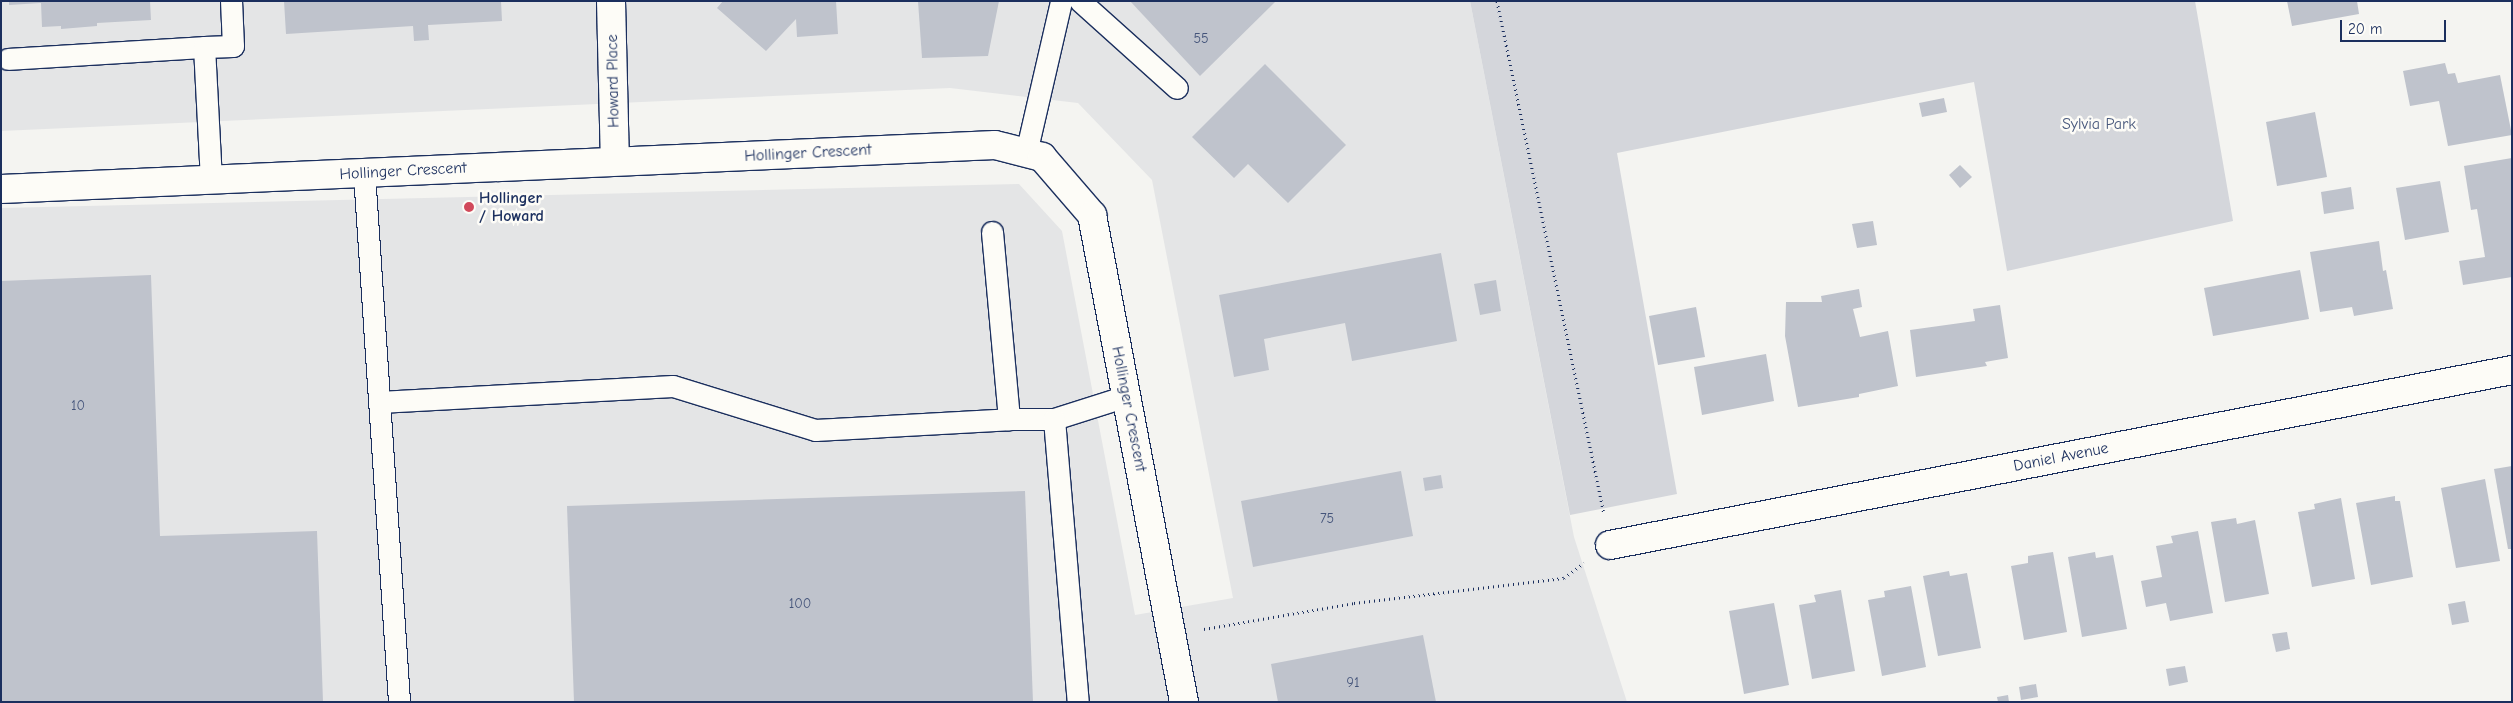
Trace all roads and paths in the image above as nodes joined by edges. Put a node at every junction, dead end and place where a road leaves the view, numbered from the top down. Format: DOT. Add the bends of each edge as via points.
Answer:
graph roads {
  1 [pos="231,1"];
  2 [pos="611,1"];
  3 [pos="1061,1"];
  4 [pos="1080,1"];
  5 [pos="1497,1"];
  6 [pos="204,47"];
  7 [pos="8,59"];
  8 [pos="1177,88"];
  9 [pos="1026,153"];
  10 [pos="615,161"];
  11 [pos="364,173"];
  12 [pos="211,180"];
  13 [pos="1,189"];
  14 [pos="992,232"];
  15 [pos="2512,370"];
  16 [pos="1126,396"];
  17 [pos="379,402"];
  18 [pos="1009,418"];
  19 [pos="1054,419"];
  20 [pos="1610,545"];
  21 [pos="1171,634"];
  22 [pos="399,702"];
  23 [pos="1078,702"];
  24 [pos="1184,702"];
  1 -- 6 [label="lane" via="233,46"];
  2 -- 10 [label="street, Howard Place"];
  3 -- 9 [label="lane"];
  4 -- 8 [label="lane"];
  5 -- 20 [label="path"];
  6 -- 7 [label="lane"];
  6 -- 12 [label="lane"];
  9 -- 10 [label="street, Hollinger Crescent" via="996,145"];
  9 -- 16 [label="street, Hollinger Crescent" via="1042,157 1092,215"];
  10 -- 11 [label="street, Hollinger Crescent"];
  11 -- 12 [label="street, Hollinger Crescent"];
  11 -- 17 [label="lane"];
  12 -- 13 [label="street, Hollinger Crescent"];
  14 -- 18 [label="lane"];
  15 -- 20 [label="street, Daniel Avenue"];
  16 -- 19 [label="lane"];
  16 -- 21 [label="street, Hollinger Crescent"];
  17 -- 18 [label="lane" via="673,386 815,430"];
  17 -- 22 [label="lane"];
  18 -- 19 [label="lane"];
  19 -- 23 [label="lane"];
  20 -- 21 [label="path" via="1564,578 1354,603"];
  21 -- 24 [label="street, Hollinger Crescent"];
}
